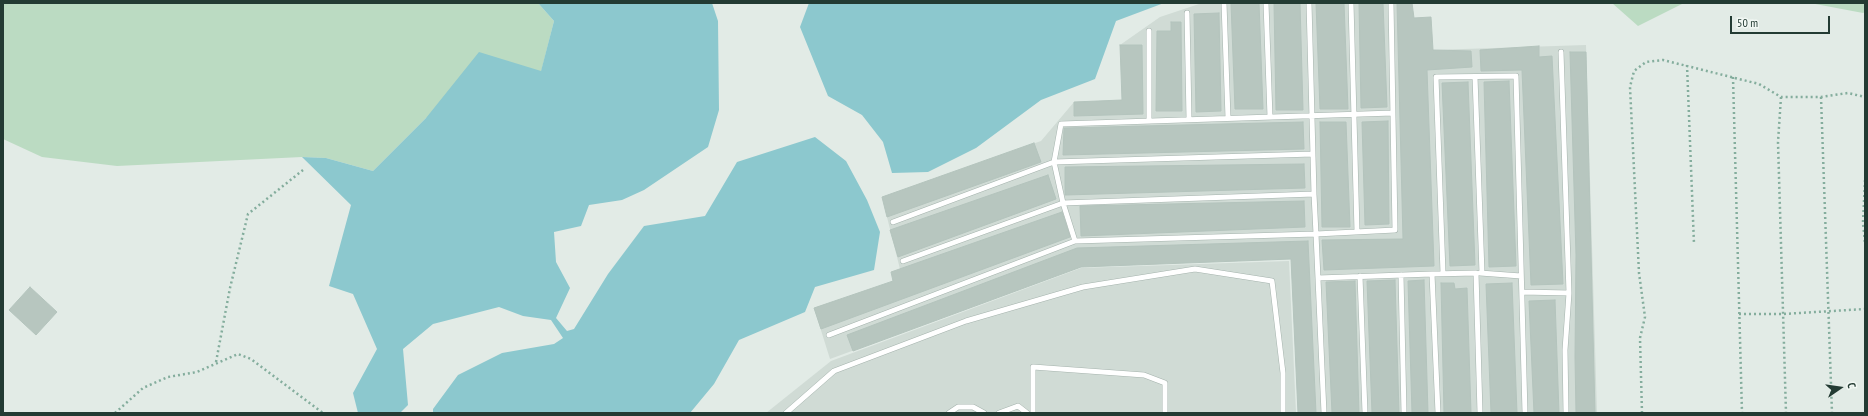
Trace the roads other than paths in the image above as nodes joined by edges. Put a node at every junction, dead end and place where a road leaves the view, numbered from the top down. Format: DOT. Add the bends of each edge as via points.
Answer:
graph roads {
  1 [pos="1224,3"];
  2 [pos="1266,3"];
  3 [pos="1309,3"];
  4 [pos="1351,3"];
  5 [pos="1391,3"];
  6 [pos="1187,13"];
  7 [pos="1149,30"];
  8 [pos="1560,52"];
  9 [pos="1476,77"];
  10 [pos="1393,113"];
  11 [pos="1354,114"];
  12 [pos="1312,116"];
  13 [pos="1270,117"];
  14 [pos="1228,118"];
  15 [pos="1188,119"];
  16 [pos="1149,120"];
  17 [pos="1313,154"];
  18 [pos="1054,162"];
  19 [pos="1314,194"];
  20 [pos="1063,203"];
  21 [pos="893,222"];
  22 [pos="1356,232"];
  23 [pos="1316,234"];
  24 [pos="1075,241"];
  25 [pos="903,261"];
  26 [pos="1443,273"];
  27 [pos="1476,273"];
  28 [pos="1482,273"];
  29 [pos="1432,274"];
  30 [pos="1400,275"];
  31 [pos="1360,276"];
  32 [pos="1521,276"];
  33 [pos="1318,278"];
  34 [pos="1522,292"];
  35 [pos="1569,292"];
  36 [pos="830,335"];
  37 [pos="786,413"];
  38 [pos="949,413"];
  39 [pos="984,413"];
  40 [pos="999,413"];
  41 [pos="1027,413"];
  42 [pos="1033,413"];
  43 [pos="1165,413"];
  44 [pos="1283,413"];
  45 [pos="1324,413"];
  46 [pos="1365,413"];
  47 [pos="1404,413"];
  48 [pos="1438,413"];
  49 [pos="1480,413"];
  50 [pos="1525,413"];
  51 [pos="1566,413"];
  1 -- 14 [label="lane"];
  2 -- 13 [label="lane"];
  3 -- 12 [label="lane"];
  4 -- 11 [label="lane"];
  5 -- 10 [label="lane"];
  6 -- 15 [label="lane"];
  7 -- 16 [label="lane"];
  8 -- 35 [label="lane"];
  9 -- 26 [label="lane" via="1436,78"];
  9 -- 28 [label="lane"];
  9 -- 32 [label="lane" via="1516,76"];
  10 -- 11 [label="lane"];
  10 -- 22 [label="lane" via="1395,230"];
  11 -- 12 [label="lane"];
  11 -- 22 [label="lane"];
  12 -- 13 [label="lane"];
  12 -- 17 [label="lane"];
  13 -- 14 [label="lane"];
  14 -- 15 [label="lane"];
  15 -- 16 [label="lane"];
  16 -- 18 [label="lane" via="1061,124"];
  17 -- 18 [label="lane"];
  17 -- 19 [label="lane"];
  18 -- 20 [label="lane"];
  18 -- 21 [label="lane"];
  19 -- 20 [label="lane"];
  19 -- 23 [label="lane"];
  20 -- 24 [label="lane"];
  20 -- 25 [label="lane"];
  22 -- 23 [label="lane"];
  23 -- 24 [label="lane"];
  23 -- 33 [label="lane"];
  24 -- 36 [label="lane"];
  26 -- 27 [label="lane"];
  26 -- 29 [label="lane"];
  27 -- 28 [label="lane"];
  27 -- 49 [label="lane"];
  28 -- 32 [label="lane"];
  29 -- 30 [label="lane"];
  29 -- 48 [label="lane"];
  30 -- 31 [label="lane"];
  30 -- 47 [label="lane"];
  31 -- 33 [label="lane"];
  31 -- 46 [label="lane"];
  32 -- 34 [label="lane"];
  33 -- 45 [label="lane"];
  34 -- 35 [label="lane"];
  34 -- 50 [label="lane"];
  35 -- 51 [label="lane" via="1565,350"];
  37 -- 44 [label="lane" via="834,371 966,321 1083,287 1195,269 1272,281 1283,373"];
  38 -- 39 [label="lane" via="958,407 973,407"];
  40 -- 41 [label="lane" via="1018,406"];
  42 -- 43 [label="lane" via="1033,367 1144,376 1165,383"];
}
